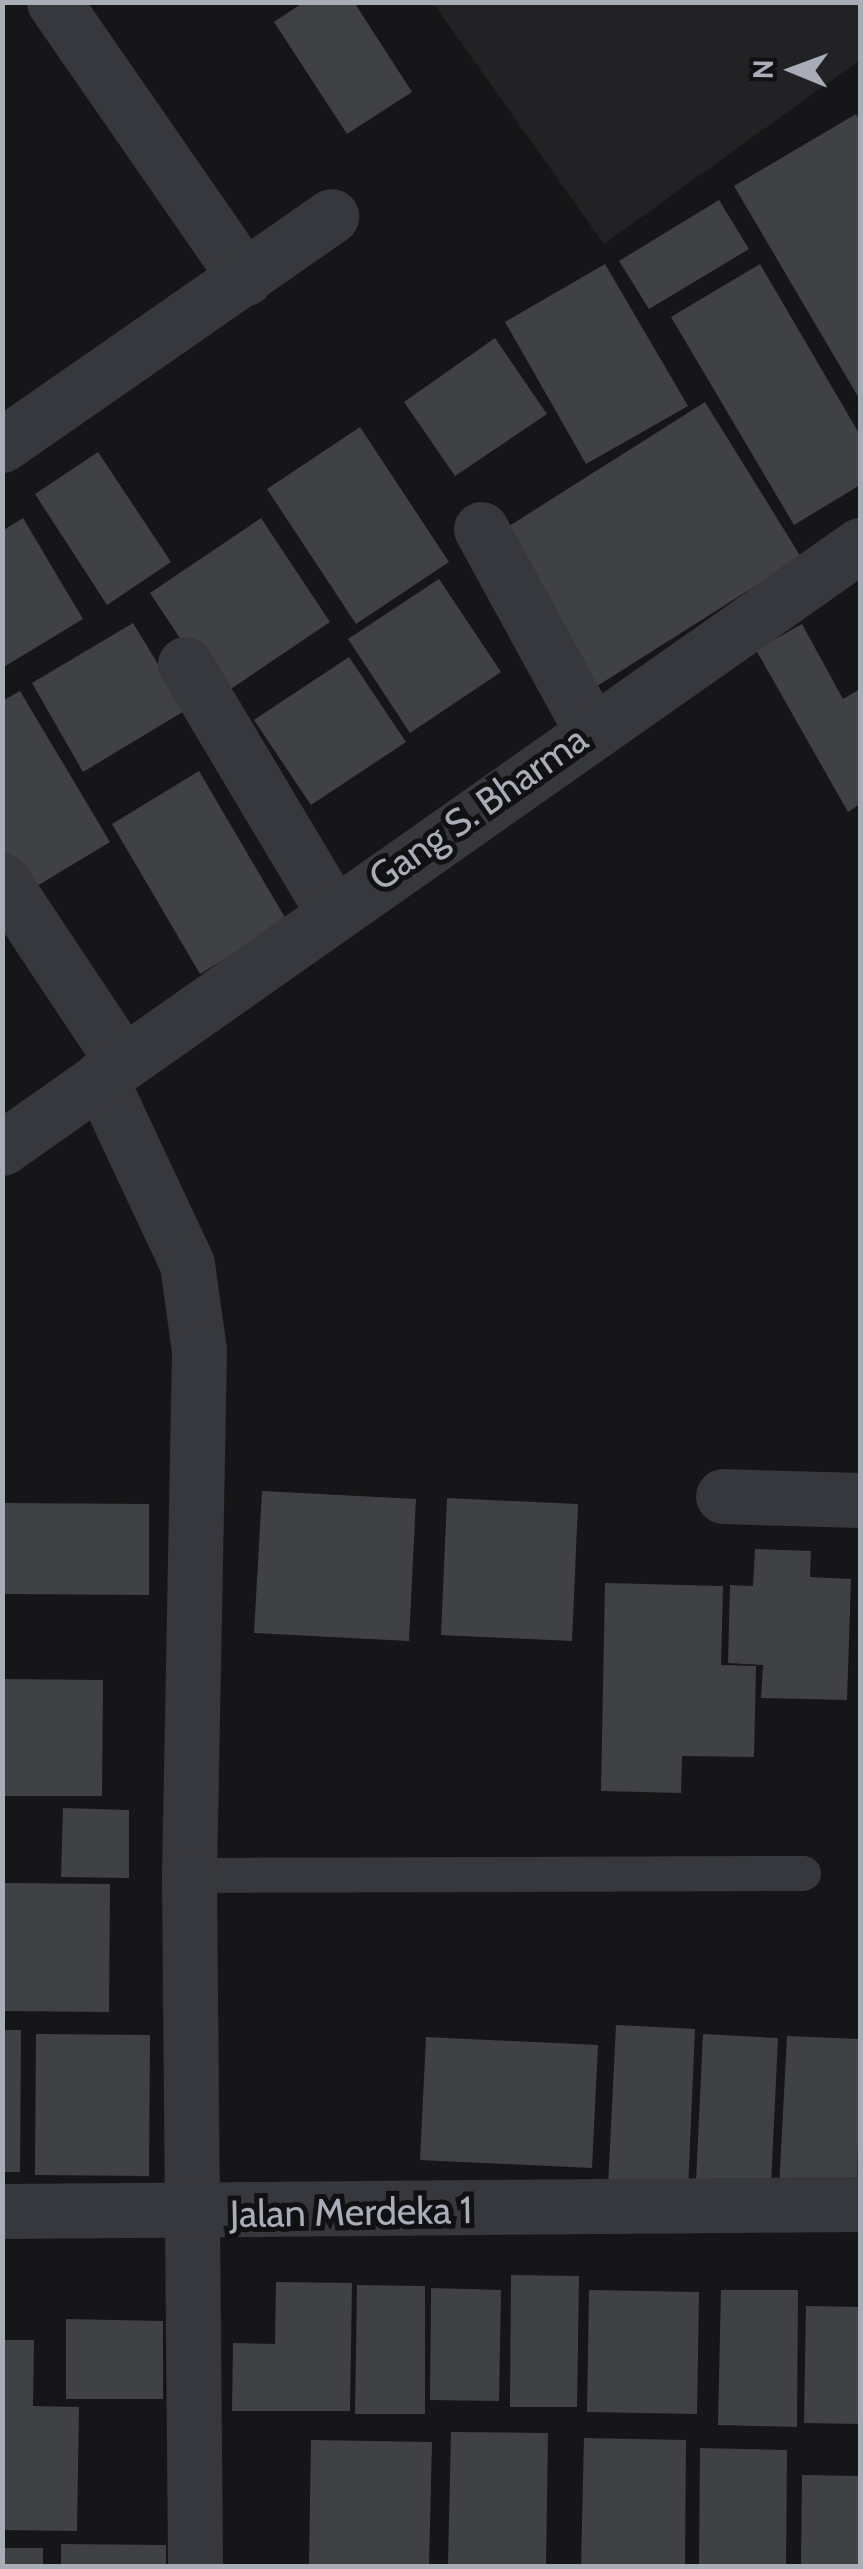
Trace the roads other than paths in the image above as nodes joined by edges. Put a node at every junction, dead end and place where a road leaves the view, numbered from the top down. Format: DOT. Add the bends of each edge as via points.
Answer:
graph roads {
  1 [pos="54,2"];
  2 [pos="331,216"];
  3 [pos="245,278"];
  4 [pos="2,444"];
  5 [pos="482,528"];
  6 [pos="860,545"];
  7 [pos="185,664"];
  8 [pos="591,730"];
  9 [pos="2,880"];
  10 [pos="332,910"];
  11 [pos="111,1070"];
  12 [pos="2,1148"];
  13 [pos="723,1496"];
  14 [pos="860,1500"];
  15 [pos="802,1874"];
  16 [pos="190,1876"];
  17 [pos="860,2204"];
  18 [pos="2,2211"];
  19 [pos="194,2214"];
  20 [pos="195,2566"];
  1 -- 3 [label="street"];
  2 -- 3 [label="street"];
  3 -- 4 [label="street"];
  5 -- 8 [label="street"];
  6 -- 8 [label="street, Gang S. Bharma"];
  7 -- 10 [label="street"];
  8 -- 10 [label="street, Gang S. Bharma"];
  9 -- 11 [label="street"];
  10 -- 11 [label="street, Gang S. Bharma"];
  11 -- 12 [label="street, Gang S. Bharma"];
  11 -- 16 [label="street" via="174,1230 196,1308"];
  13 -- 14 [label="street"];
  15 -- 16 [label="lane"];
  16 -- 19 [label="street"];
  17 -- 19 [label="street, Jalan Merdeka 1"];
  18 -- 19 [label="street"];
  19 -- 20 [label="street, Jalan Merdeka 1"];
}
